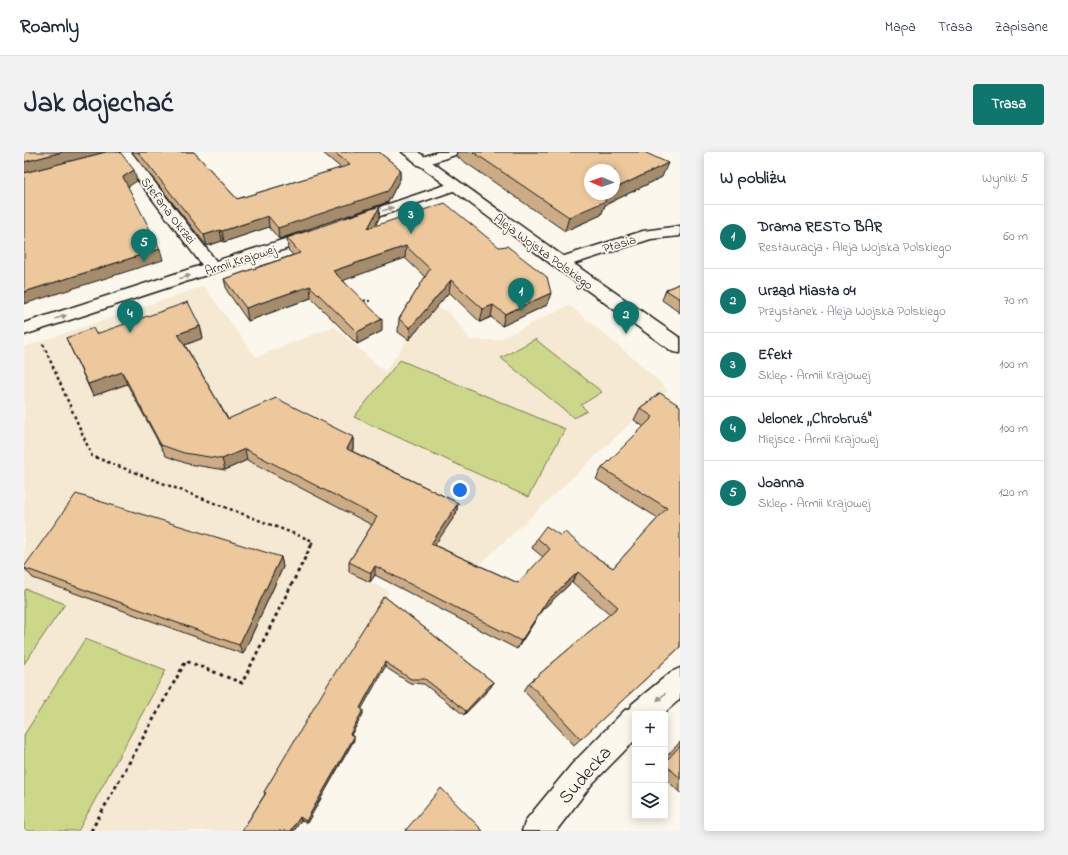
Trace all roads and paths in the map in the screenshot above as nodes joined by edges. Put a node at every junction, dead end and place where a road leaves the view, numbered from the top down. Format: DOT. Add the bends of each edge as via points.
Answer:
graph roads {
  1 [pos="409,152"];
  2 [pos="450,152"];
  3 [pos="120,154"];
  4 [pos="422,162"];
  5 [pos="454,186"];
  6 [pos="680,231"];
  7 [pos="561,263"];
  8 [pos="213,268"];
  9 [pos="354,299"];
  10 [pos="370,301"];
  11 [pos="29,327"];
  12 [pos="680,347"];
  13 [pos="680,681"];
  14 [pos="645,711"];
  15 [pos="632,723"];
  16 [pos="91,831"];
  17 [pos="537,831"];
  1 -- 4 [label="street, Aleja Wojska Polskiego"];
  2 -- 4 [label="street"];
  3 -- 8 [label="street, Stefana Okrzei"];
  4 -- 5 [label="street, Aleja Wojska Polskiego"];
  5 -- 7 [label="street, Aleja Wojska Polskiego"];
  8 -- 5 [label="street, Armii Krajowej, one-way"];
  6 -- 7 [label="street, Ptasia" via="649,234"];
  7 -- 12 [label="street, Aleja Wojska Polskiego"];
  11 -- 8 [label="street, Armii Krajowej, one-way"];
  9 -- 10 [label="path"];
  11 -- 16 [label="path" via="92,456 313,541 242,683 186,661"];
  13 -- 14 [label="street, one-way"];
  15 -- 17 [label="street, Sudecka" via="582,774"];
}
